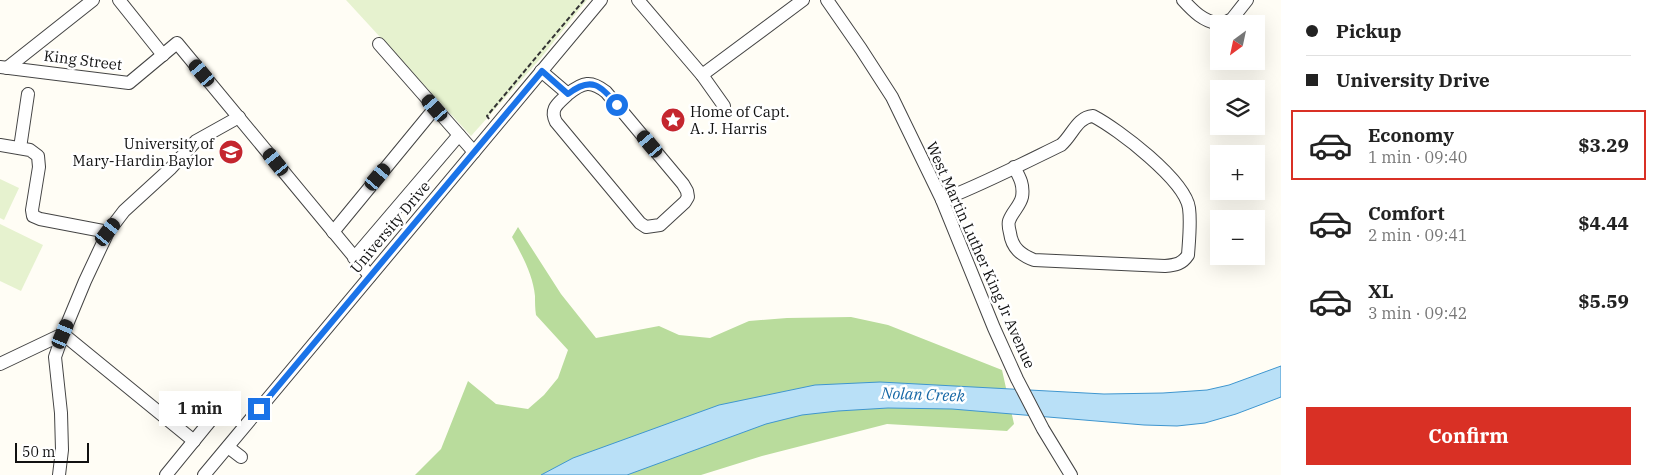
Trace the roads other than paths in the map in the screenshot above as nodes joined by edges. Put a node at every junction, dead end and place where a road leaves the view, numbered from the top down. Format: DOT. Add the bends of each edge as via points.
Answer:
graph roads {
  1 [pos="93,0"];
  2 [pos="119,0"];
  3 [pos="601,0"];
  4 [pos="638,0"];
  5 [pos="803,0"];
  6 [pos="827,0"];
  7 [pos="1184,0"];
  8 [pos="1233,0"];
  9 [pos="1246,0"];
  10 [pos="1227,15"];
  11 [pos="1231,15"];
  12 [pos="1210,22"];
  13 [pos="379,44"];
  14 [pos="163,55"];
  15 [pos="4,67"];
  16 [pos="542,71"];
  17 [pos="702,74"];
  18 [pos="28,94"];
  19 [pos="568,94"];
  20 [pos="724,106"];
  21 [pos="435,108"];
  22 [pos="239,117"];
  23 [pos="459,135"];
  24 [pos="0,145"];
  25 [pos="20,148"];
  26 [pos="474,152"];
  27 [pos="1014,167"];
  28 [pos="942,200"];
  29 [pos="108,232"];
  30 [pos="333,232"];
  31 [pos="354,258"];
  32 [pos="370,276"];
  33 [pos="63,334"];
  34 [pos="0,364"];
  35 [pos="228,399"];
  36 [pos="194,441"];
  37 [pos="228,447"];
  38 [pos="241,458"];
  39 [pos="59,475"];
  40 [pos="166,475"];
  41 [pos="204,475"];
  42 [pos="1071,475"];
  1 -- 15 [label="street"];
  2 -- 14 [label="street"];
  3 -- 16 [label="street, University Drive"];
  4 -- 17 [label="street"];
  5 -- 17 [label="street"];
  6 -- 28 [label="street, West Martin Luther King Jr Avenue" via="892,97"];
  7 -- 12 [label="street"];
  8 -- 10 [label="street"];
  9 -- 11 [label="street"];
  13 -- 21 [label="street"];
  14 -- 15 [label="street, King Street" via="129,83"];
  14 -- 22 [label="street, King Street" via="178,43"];
  16 -- 19 [label="street"];
  16 -- 26 [label="street, University Drive"];
  17 -- 20 [label="street"];
  18 -- 25 [label="street"];
  19 -- 19 [label="street" via="553,111 556,122 640,222 646,227 660,225 688,197 683,184 606,92 597,85 589,84 579,85"];
  21 -- 23 [label="street"];
  21 -- 30 [label="street"];
  22 -- 29 [label="street" via="196,141 124,211"];
  22 -- 30 [label="street"];
  23 -- 26 [label="street"];
  23 -- 31 [label="street"];
  24 -- 25 [label="street"];
  25 -- 29 [label="street" via="38,156 33,216"];
  26 -- 32 [label="street, University Drive"];
  27 -- 27 [label="street" via="1022,182 1022,190 1009,228 1015,248 1024,256 1034,260 1166,266 1177,265 1188,255 1189,208 1181,191 1145,151 1100,120 1087,117 1067,141"];
  27 -- 28 [label="street"];
  28 -- 42 [label="street, West Martin Luther King Jr Avenue" via="1028,402"];
  29 -- 33 [label="street"];
  30 -- 31 [label="street"];
  31 -- 32 [label="street"];
  32 -- 37 [label="street, University Drive"];
  33 -- 34 [label="street"];
  33 -- 36 [label="street"];
  33 -- 39 [label="street" via="55,356 62,441"];
  35 -- 36 [label="street"];
  36 -- 40 [label="street"];
  37 -- 38 [label="street"];
  37 -- 41 [label="street, University Drive"];
}
